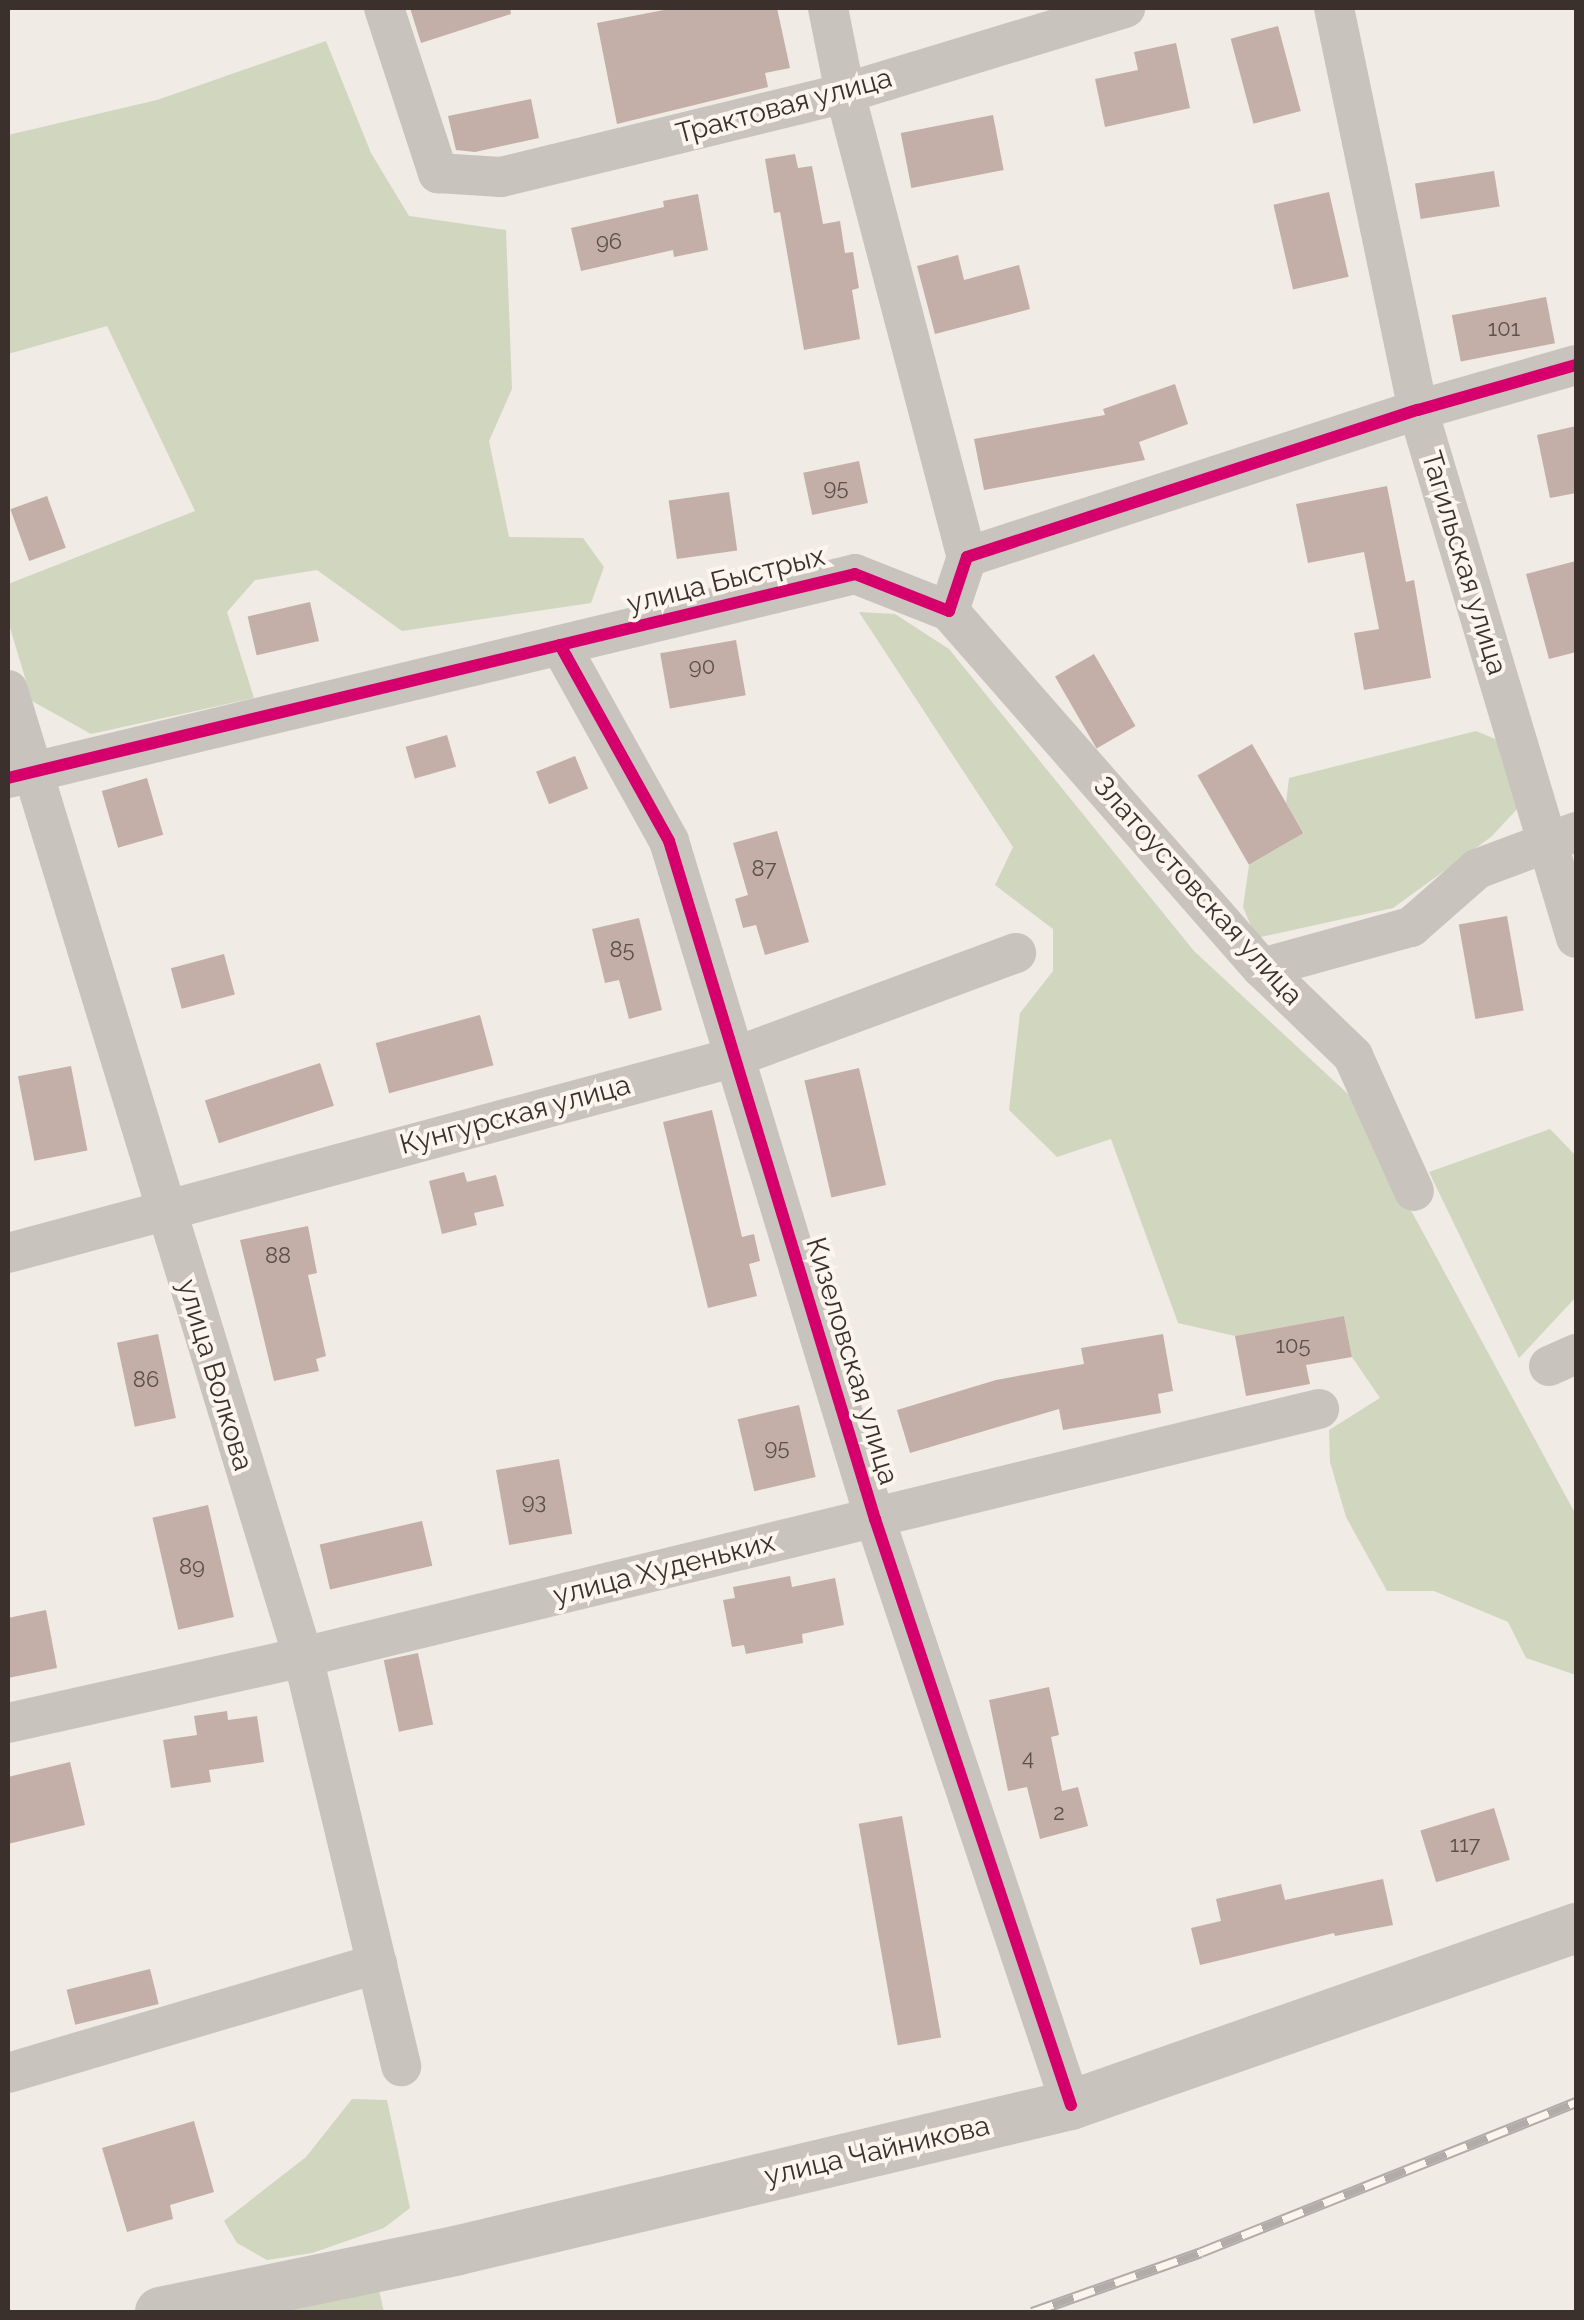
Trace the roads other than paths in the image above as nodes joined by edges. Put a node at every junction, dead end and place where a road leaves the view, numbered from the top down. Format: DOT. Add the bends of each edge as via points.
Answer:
graph roads {
  1 [pos="384,8"];
  2 [pos="828,8"];
  3 [pos="1125,8"];
  4 [pos="1334,8"];
  5 [pos="845,92"];
  6 [pos="1576,364"];
  7 [pos="1418,410"];
  8 [pos="966,556"];
  9 [pos="949,611"];
  10 [pos="560,645"];
  11 [pos="8,690"];
  12 [pos="20,775"];
  13 [pos="1562,837"];
  14 [pos="1576,938"];
  15 [pos="1016,953"];
  16 [pos="1262,968"];
  17 [pos="732,1058"];
  18 [pos="1414,1191"];
  19 [pos="164,1210"];
  20 [pos="8,1253"];
  21 [pos="1319,1409"];
  22 [pos="874,1518"];
  23 [pos="302,1657"];
  24 [pos="8,1724"];
  25 [pos="1576,1928"];
  26 [pos="378,1964"];
  27 [pos="401,2066"];
  28 [pos="8,2073"];
  29 [pos="1072,2105"];
  30 [pos="160,2312"];
  1 -- 5 [label="street, Трактовая улица" via="438,173 501,177"];
  2 -- 5 [label="street"];
  3 -- 5 [label="street, Трактовая улица"];
  4 -- 7 [label="street, Тагильская улица"];
  5 -- 8 [label="street"];
  6 -- 7 [label="street"];
  7 -- 8 [label="street"];
  7 -- 13 [label="street, Тагильская улица"];
  8 -- 9 [label="street"];
  9 -- 10 [label="street, улица Быстрых" via="854,574"];
  9 -- 16 [label="street, Златоустовская улица"];
  10 -- 12 [label="street, улица Быстрых"];
  10 -- 17 [label="street, Кизеловская улица" via="669,842"];
  11 -- 12 [label="street, улица Волкова"];
  12 -- 19 [label="street, улица Волкова"];
  13 -- 14 [label="street, Тагильская улица"];
  13 -- 16 [label="street" via="1477,869 1411,927"];
  15 -- 17 [label="street, Кунгурская улица"];
  16 -- 18 [label="street, Златоустовская улица" via="1353,1056"];
  17 -- 19 [label="street, Кунгурская улица"];
  17 -- 22 [label="street, Кизеловская улица"];
  19 -- 20 [label="street, Кунгурская улица"];
  19 -- 23 [label="street, улица Волкова"];
  21 -- 22 [label="street, улица Худеньких"];
  22 -- 23 [label="street, улица Худеньких"];
  22 -- 29 [label="street, Кизеловская улица"];
  23 -- 24 [label="street, улица Худеньких"];
  23 -- 26 [label="street, улица Волкова"];
  25 -- 29 [label="street, улица Чайникова"];
  26 -- 27 [label="street, улица Волкова"];
  26 -- 28 [label="street"];
  29 -- 30 [label="street, улица Чайникова" via="459,2250"];
}
